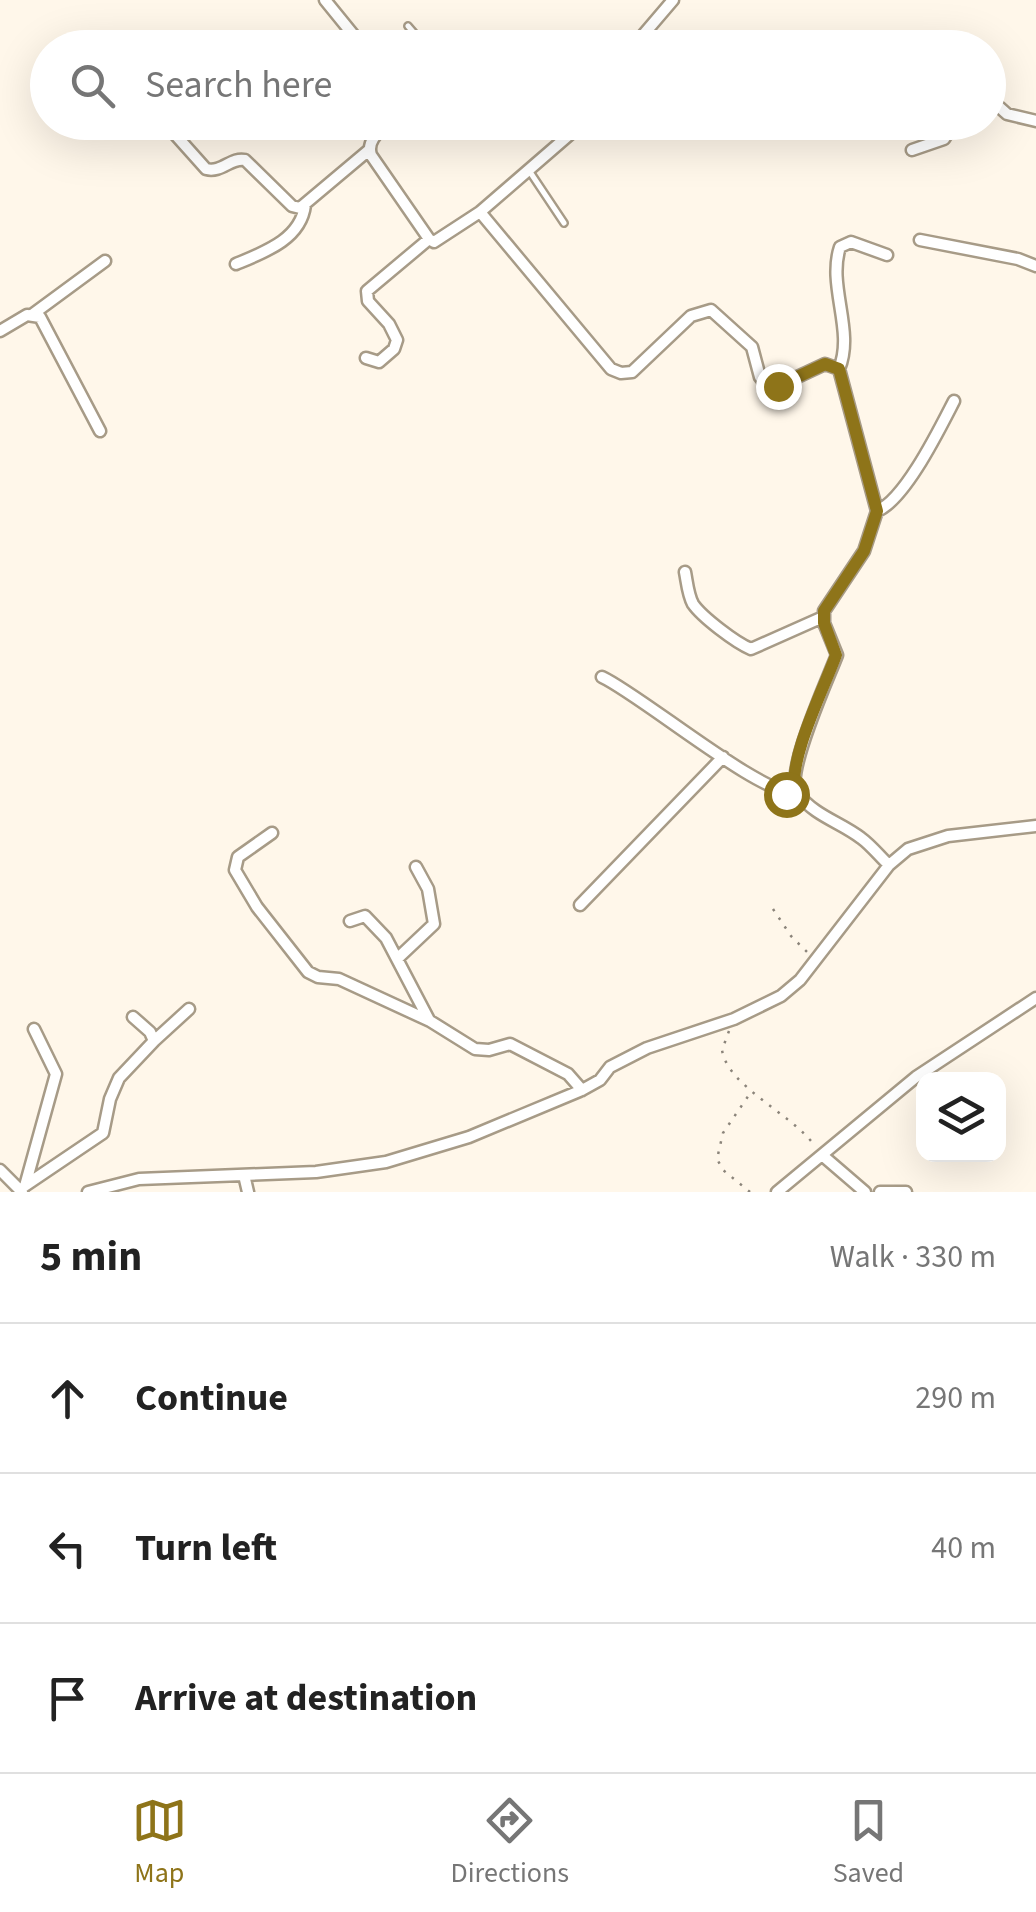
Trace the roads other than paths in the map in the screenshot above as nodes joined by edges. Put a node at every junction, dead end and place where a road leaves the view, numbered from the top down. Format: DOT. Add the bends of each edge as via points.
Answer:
graph roads {
  1 [pos="325,0"];
  2 [pos="673,0"];
  3 [pos="408,26"];
  4 [pos="349,30"];
  5 [pos="411,30"];
  6 [pos="647,30"];
  7 [pos="1006,113"];
  8 [pos="1036,121"];
  9 [pos="180,140"];
  10 [pos="372,140"];
  11 [pos="563,140"];
  12 [pos="939,140"];
  13 [pos="369,150"];
  14 [pos="912,150"];
  15 [pos="528,170"];
  16 [pos="305,205"];
  17 [pos="480,212"];
  18 [pos="564,222"];
  19 [pos="428,239"];
  20 [pos="920,240"];
  21 [pos="887,255"];
  22 [pos="105,261"];
  23 [pos="236,264"];
  24 [pos="1036,266"];
  25 [pos="33,314"];
  26 [pos="0,331"];
  27 [pos="366,358"];
  28 [pos="839,369"];
  29 [pos="954,401"];
  30 [pos="100,432"];
  31 [pos="877,511"];
  32 [pos="685,572"];
  33 [pos="823,617"];
  34 [pos="602,678"];
  35 [pos="723,756"];
  36 [pos="796,792"];
  37 [pos="1036,826"];
  38 [pos="272,832"];
  39 [pos="889,865"];
  40 [pos="416,867"];
  41 [pos="580,905"];
  42 [pos="350,921"];
  43 [pos="398,958"];
  44 [pos="1036,998"];
  45 [pos="189,1010"];
  46 [pos="132,1018"];
  47 [pos="430,1021"];
  48 [pos="34,1028"];
  49 [pos="154,1041"];
  50 [pos="582,1090"];
  51 [pos="822,1155"];
  52 [pos="0,1170"];
  53 [pos="244,1174"];
  54 [pos="24,1190"];
  55 [pos="88,1192"];
  56 [pos="248,1192"];
  57 [pos="777,1192"];
  58 [pos="865,1192"];
  59 [pos="880,1192"];
  60 [pos="906,1192"];
  1 -- 4 [label="street"];
  2 -- 6 [label="street"];
  3 -- 5 [label="lane"];
  7 -- 8 [label="street"];
  9 -- 16 [label="street" via="206,168 220,170 241,159 292,206"];
  10 -- 13 [label="street"];
  11 -- 15 [label="street"];
  12 -- 14 [label="street"];
  13 -- 16 [label="street"];
  13 -- 19 [label="street"];
  15 -- 17 [label="street"];
  15 -- 18 [label="lane"];
  16 -- 23 [label="street" via="296,230"];
  17 -- 19 [label="street" via="437,242"];
  17 -- 28 [label="street" via="611,369 632,372 692,316 711,310 752,346 767,386 825,364"];
  19 -- 27 [label="street" via="367,290 368,302 397,340 379,362"];
  20 -- 24 [label="street"];
  21 -- 28 [label="street" via="851,242 840,246"];
  22 -- 25 [label="street"];
  25 -- 26 [label="street"];
  25 -- 30 [label="street" via="44,321"];
  28 -- 31 [label="street"];
  29 -- 31 [label="street" via="900,490"];
  31 -- 33 [label="street" via="864,551"];
  32 -- 33 [label="street" via="698,609 750,650"];
  33 -- 36 [label="street" via="836,655 798,760"];
  34 -- 35 [label="street"];
  35 -- 36 [label="street" via="776,790"];
  35 -- 41 [label="street"];
  36 -- 39 [label="street"];
  37 -- 39 [label="street" via="934,839"];
  38 -- 47 [label="street" via="238,857 234,870 308,972 339,979"];
  39 -- 50 [label="street" via="782,996 647,1048"];
  40 -- 43 [label="street" via="434,924"];
  42 -- 43 [label="street" via="365,916"];
  43 -- 47 [label="street"];
  44 -- 51 [label="street" via="916,1077"];
  45 -- 49 [label="street"];
  46 -- 49 [label="street"];
  47 -- 50 [label="street" via="474,1048 510,1044 568,1074"];
  48 -- 54 [label="street" via="56,1074"];
  49 -- 54 [label="street" via="119,1078 104,1134"];
  50 -- 53 [label="street" via="469,1137 386,1162"];
  51 -- 57 [label="street"];
  51 -- 58 [label="street"];
  52 -- 54 [label="street"];
  53 -- 55 [label="street" via="139,1179"];
  53 -- 56 [label="street"];
  59 -- 60 [label="street"];
}
